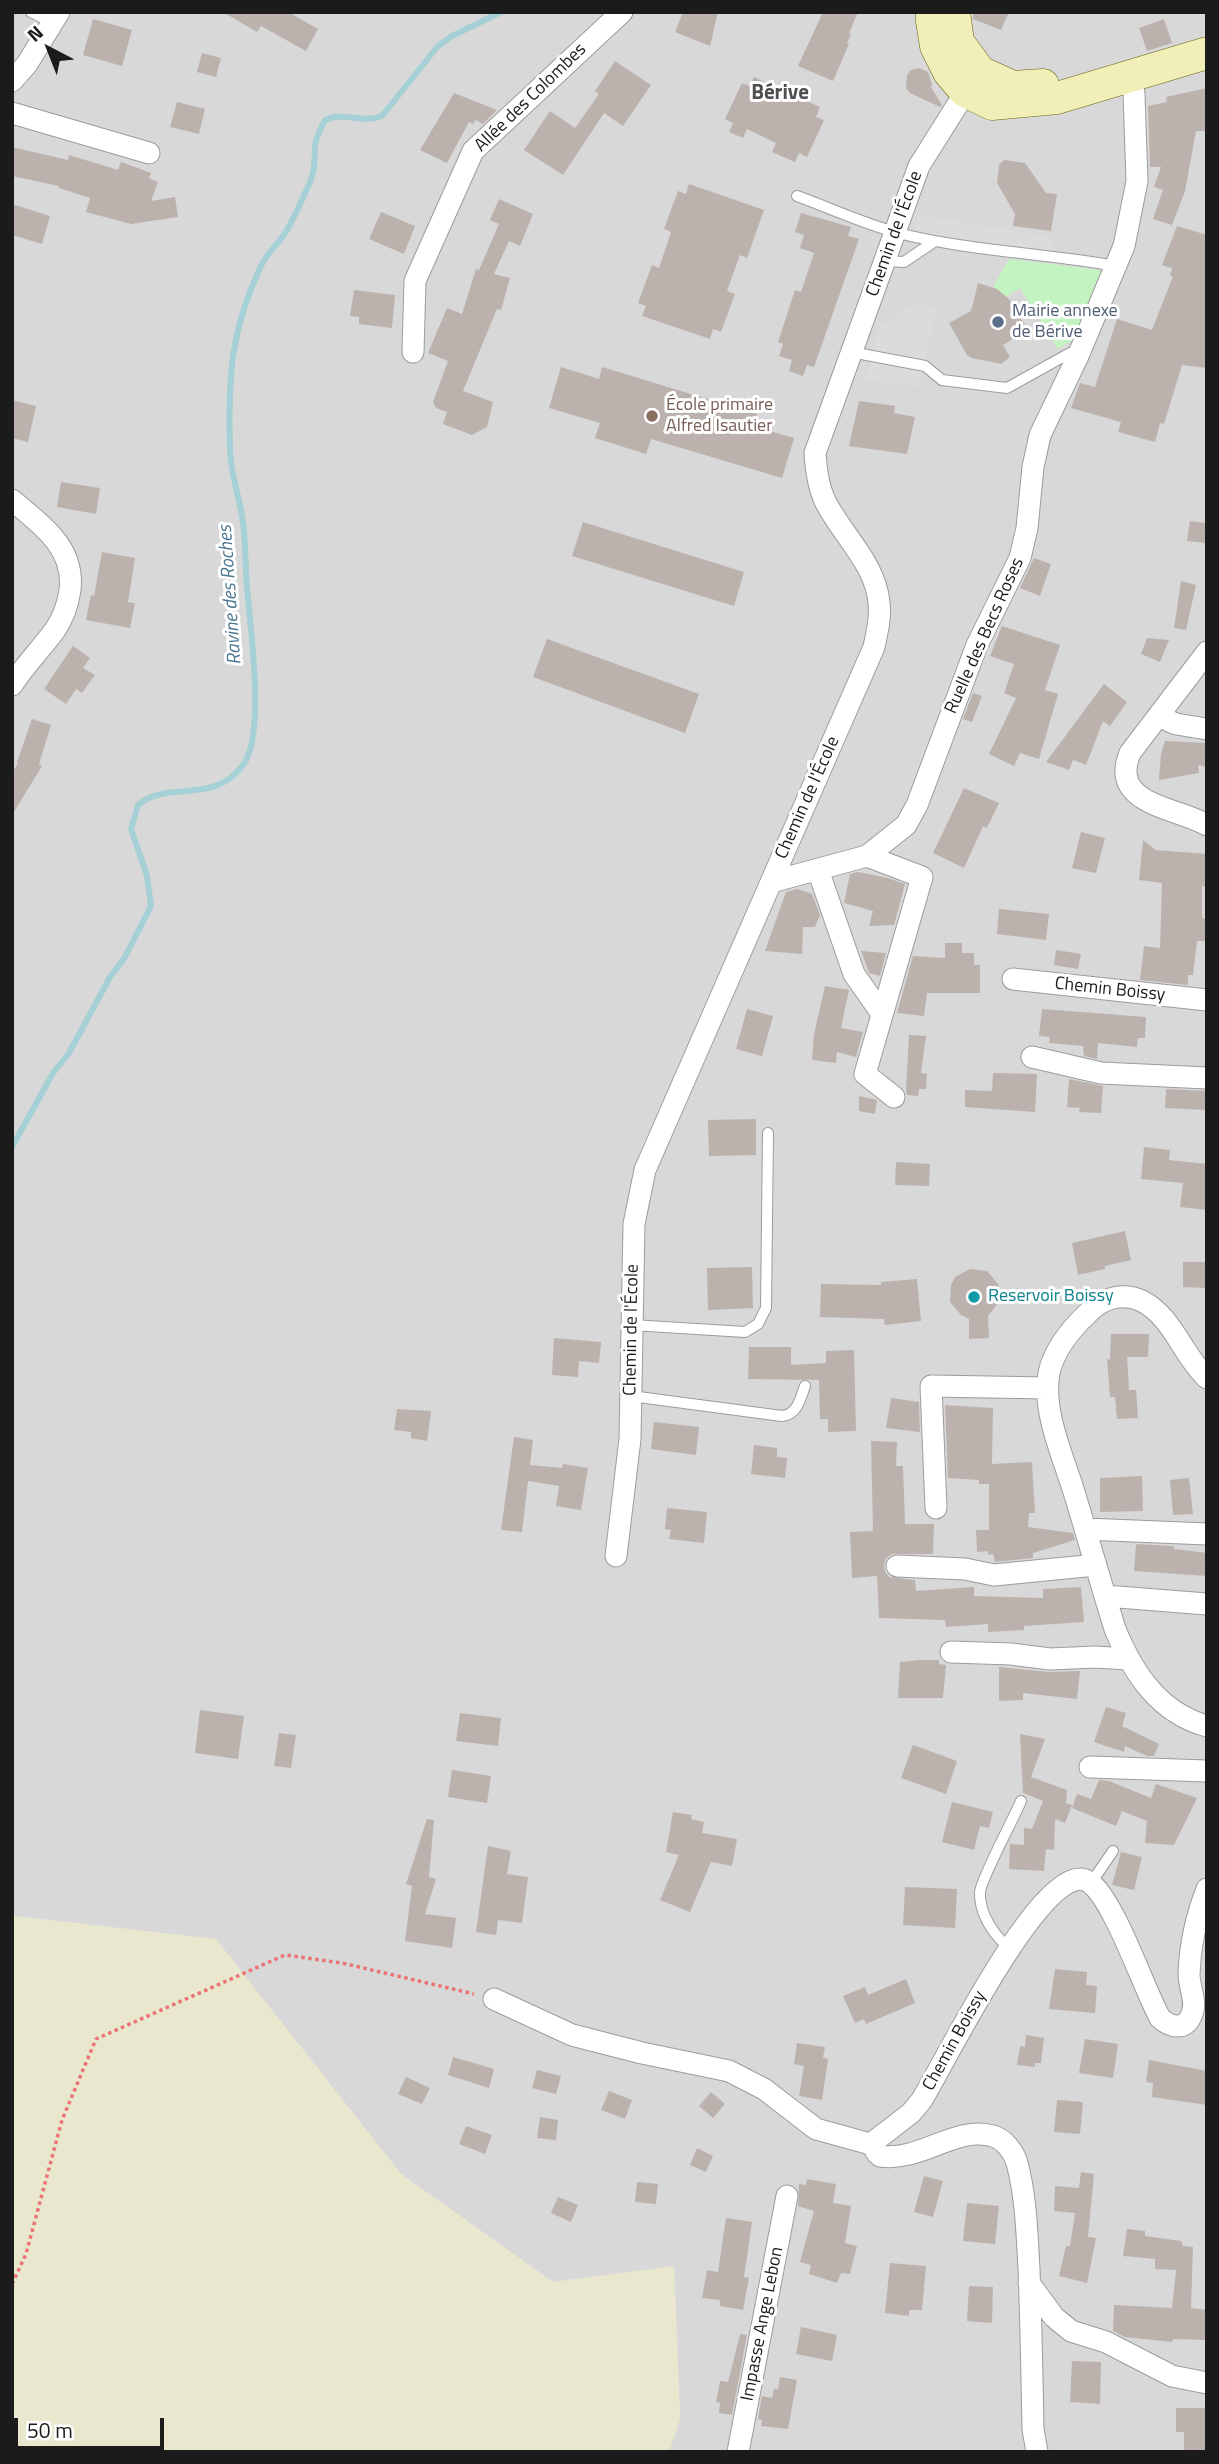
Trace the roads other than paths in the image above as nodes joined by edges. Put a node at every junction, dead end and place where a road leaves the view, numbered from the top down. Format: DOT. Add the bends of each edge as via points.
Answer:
graph roads {
  1 [pos="31,12"];
  2 [pos="622,12"];
  3 [pos="933,12"];
  4 [pos="954,12"];
  5 [pos="56,17"];
  6 [pos="1207,53"];
  7 [pos="1131,75"];
  8 [pos="12,81"];
  9 [pos="972,81"];
  10 [pos="12,113"];
  11 [pos="149,153"];
  12 [pos="797,195"];
  13 [pos="895,232"];
  14 [pos="935,241"];
  15 [pos="884,261"];
  16 [pos="1116,266"];
  17 [pos="413,352"];
  18 [pos="851,352"];
  19 [pos="1078,356"];
  20 [pos="12,500"];
  21 [pos="1207,652"];
  22 [pos="12,685"];
  23 [pos="1158,716"];
  24 [pos="1207,729"];
  25 [pos="1206,822"];
  26 [pos="867,856"];
  27 [pos="818,870"];
  28 [pos="771,882"];
  29 [pos="1013,979"];
  30 [pos="1207,1000"];
  31 [pos="882,1014"];
  32 [pos="1032,1057"];
  33 [pos="1207,1078"];
  34 [pos="894,1097"];
  35 [pos="768,1133"];
  36 [pos="632,1325"];
  37 [pos="1207,1378"];
  38 [pos="805,1386"];
  39 [pos="1047,1388"];
  40 [pos="631,1396"];
  41 [pos="936,1508"];
  42 [pos="1085,1529"];
  43 [pos="1207,1534"];
  44 [pos="616,1556"];
  45 [pos="1096,1565"];
  46 [pos="897,1566"];
  47 [pos="1105,1596"];
  48 [pos="1207,1604"];
  49 [pos="951,1651"];
  50 [pos="1128,1659"];
  51 [pos="1207,1726"];
  52 [pos="1090,1767"];
  53 [pos="1207,1771"];
  54 [pos="1021,1801"];
  55 [pos="1113,1851"];
  56 [pos="1091,1883"];
  57 [pos="1207,1889"];
  58 [pos="1201,1922"];
  59 [pos="1010,1949"];
  60 [pos="494,1999"];
  61 [pos="874,2145"];
  62 [pos="787,2196"];
  63 [pos="1029,2283"];
  64 [pos="1207,2383"];
  65 [pos="738,2452"];
  66 [pos="1037,2452"];
  1 -- 5 [label="lane"];
  2 -- 17 [label="street, Allée des Colombes" via="473,151 415,281"];
  3 -- 9 [label="main road" via="936,46 949,72"];
  4 -- 9 [label="main road" via="958,42"];
  5 -- 8 [label="street"];
  6 -- 7 [label="main road"];
  7 -- 9 [label="main road" via="1096,88 1019,104 992,104"];
  7 -- 16 [label="street, Ruelle des Becs Roses" via="1137,181 1130,224"];
  9 -- 13 [label="street, Chemin de l'École" via="919,166"];
  10 -- 11 [label="street"];
  12 -- 13 [label="lane"];
  13 -- 14 [label="lane"];
  13 -- 15 [label="street, Chemin de l'École"];
  14 -- 15 [label="lane" via="904,262"];
  14 -- 16 [label="lane"];
  15 -- 18 [label="street, Chemin de l'École"];
  16 -- 19 [label="street, Ruelle des Becs Roses"];
  18 -- 19 [label="lane" via="925,366 942,380 1007,388 1070,353"];
  18 -- 28 [label="street, Chemin de l'École" via="815,453 817,477 825,501 872,575 879,625 874,647"];
  19 -- 26 [label="street, Ruelle des Becs Roses" via="1037,446 1020,558 976,645 917,804 905,825"];
  20 -- 22 [label="street" via="59,544 71,578 68,606"];
  21 -- 23 [label="street"];
  23 -- 24 [label="street"];
  23 -- 25 [label="street" via="1130,752 1126,778 1133,791 1155,806"];
  26 -- 27 [label="street, Ruelle des Becs Roses"];
  26 -- 31 [label="street" via="922,877"];
  27 -- 28 [label="street, Ruelle des Becs Roses"];
  27 -- 31 [label="street" via="851,966"];
  28 -- 36 [label="street, Chemin de l'École" via="645,1170 634,1224"];
  29 -- 30 [label="street, Chemin Boissy"];
  31 -- 34 [label="street" via="866,1074"];
  32 -- 33 [label="street" via="1101,1073"];
  35 -- 36 [label="lane" via="766,1308 758,1324 745,1332"];
  36 -- 40 [label="street, Chemin de l'École"];
  37 -- 39 [label="street" via="1156,1313 1143,1302 1122,1297 1102,1301 1064,1340"];
  38 -- 40 [label="lane" via="796,1410 782,1416"];
  39 -- 41 [label="street" via="932,1386"];
  39 -- 42 [label="street" via="1056,1435"];
  40 -- 44 [label="street, Chemin de l'École"];
  42 -- 43 [label="street"];
  42 -- 45 [label="street"];
  45 -- 46 [label="street" via="995,1575"];
  45 -- 47 [label="street"];
  47 -- 48 [label="street"];
  47 -- 50 [label="street"];
  49 -- 50 [label="street" via="1050,1659"];
  50 -- 51 [label="street" via="1165,1706"];
  52 -- 53 [label="street"];
  54 -- 59 [label="lane" via="980,1890 982,1909 997,1938"];
  55 -- 56 [label="lane"];
  56 -- 58 [label="street" via="1106,1900 1166,2024 1178,2027 1190,2020 1190,1946"];
  56 -- 59 [label="street, Chemin Boissy" via="1078,1879 1057,1889"];
  57 -- 58 [label="street"];
  59 -- 61 [label="street, Chemin Boissy" via="974,2003 921,2101"];
  60 -- 61 [label="street" via="572,2035 729,2071 764,2089 816,2129"];
  61 -- 63 [label="street" via="880,2156 891,2158 917,2154 970,2134 997,2137 1017,2160"];
  62 -- 65 [label="street, Impasse Ange Lebon"];
  63 -- 64 [label="street" via="1054,2317 1071,2331 1106,2342 1172,2376"];
  63 -- 66 [label="street"];
}
